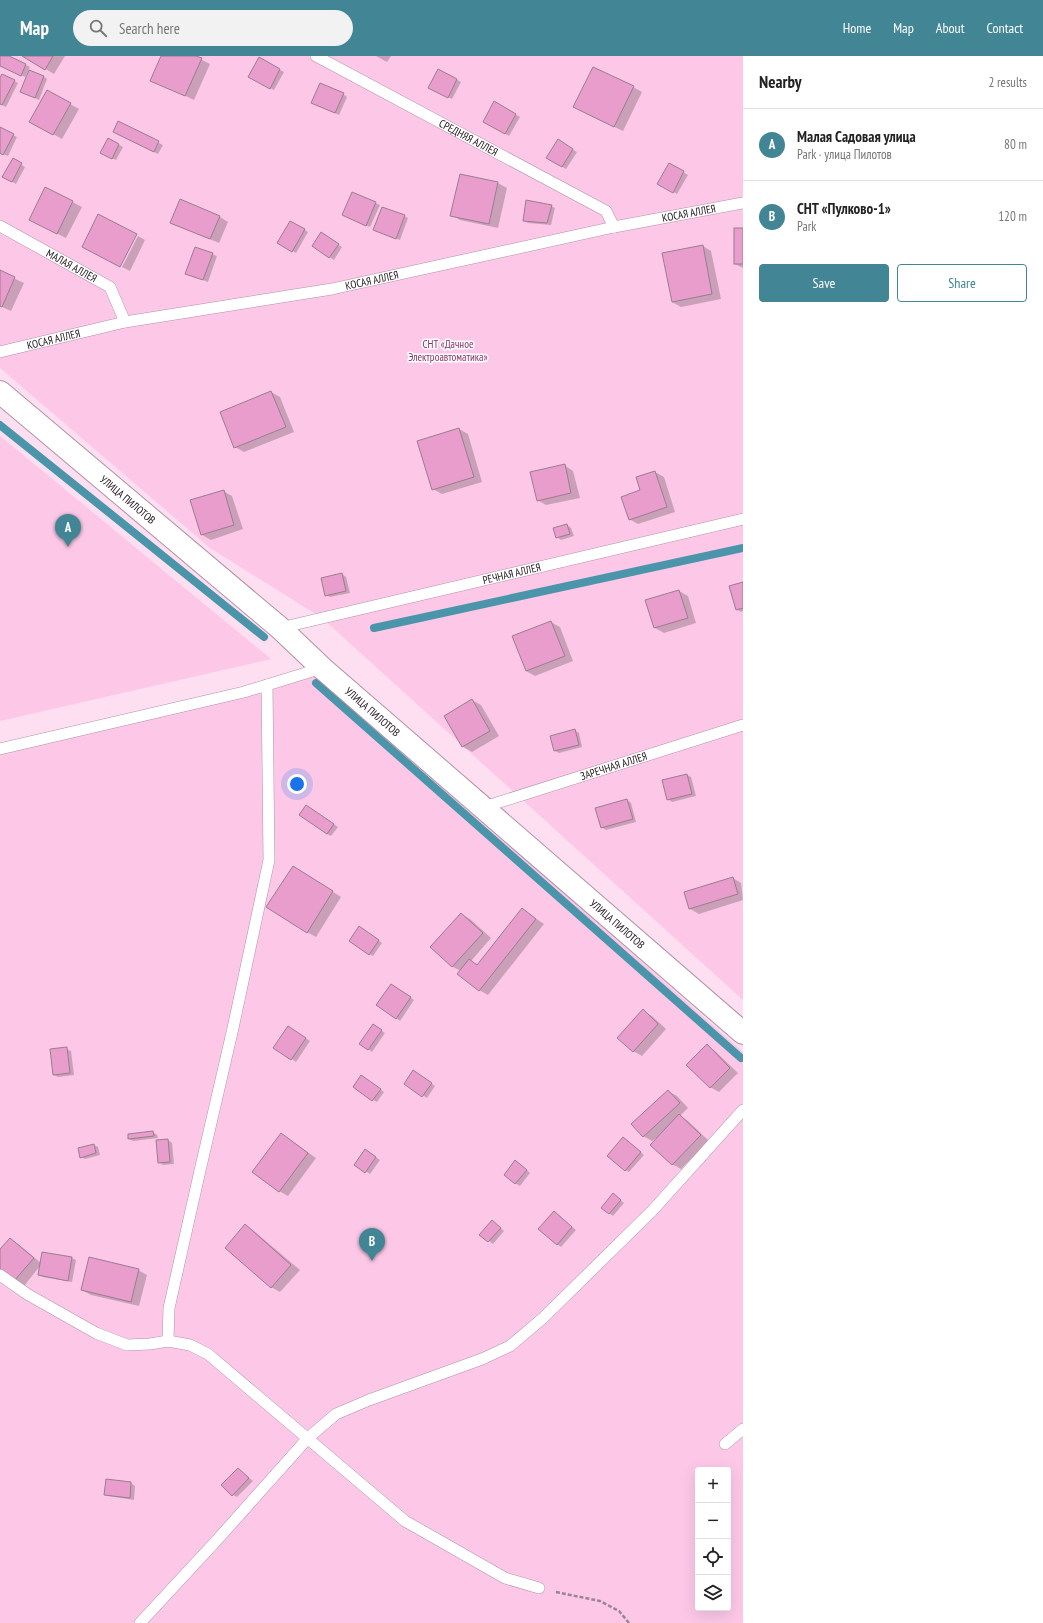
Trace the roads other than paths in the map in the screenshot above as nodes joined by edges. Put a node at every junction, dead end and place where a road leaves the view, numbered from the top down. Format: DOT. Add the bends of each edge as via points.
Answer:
graph roads {
  1 [pos="316,56"];
  2 [pos="743,203"];
  3 [pos="0,226"];
  4 [pos="614,227"];
  5 [pos="125,322"];
  6 [pos="0,352"];
  7 [pos="0,392"];
  8 [pos="743,519"];
  9 [pos="280,628"];
  10 [pos="322,668"];
  11 [pos="267,685"];
  12 [pos="743,726"];
  13 [pos="0,748"];
  14 [pos="484,807"];
  15 [pos="743,1033"];
  16 [pos="743,1110"];
  17 [pos="0,1275"];
  18 [pos="168,1341"];
  19 [pos="743,1429"];
  20 [pos="308,1438"];
  21 [pos="724,1444"];
  22 [pos="538,1588"];
  23 [pos="140,1623"];
  1 -- 4 [label="lane, СРЕДНЯЯ АЛЛЕЯ" via="606,211"];
  2 -- 4 [label="lane, КОСАЯ АЛЛЕЯ"];
  3 -- 5 [label="lane, МАЛАЯ АЛЛЕЯ" via="110,287"];
  4 -- 5 [label="lane, КОСАЯ АЛЛЕЯ" via="332,289"];
  5 -- 6 [label="lane, КОСАЯ АЛЛЕЯ"];
  7 -- 9 [label="street, УЛИЦА ПИЛОТОВ"];
  8 -- 9 [label="lane, РЕЧНАЯ АЛЛЕЯ"];
  9 -- 10 [label="street, УЛИЦА ПИЛОТОВ"];
  10 -- 11 [label="lane"];
  10 -- 14 [label="street, УЛИЦА ПИЛОТОВ"];
  11 -- 13 [label="lane"];
  11 -- 18 [label="lane" via="269,860 169,1308"];
  12 -- 14 [label="lane, ЗАРЕЧНАЯ АЛЛЕЯ"];
  14 -- 15 [label="street, УЛИЦА ПИЛОТОВ"];
  16 -- 20 [label="lane" via="652,1211 543,1318 510,1346 482,1360 336,1414"];
  17 -- 18 [label="lane" via="27,1294 96,1333 127,1345"];
  18 -- 20 [label="lane" via="190,1345 208,1354"];
  19 -- 21 [label="lane"];
  20 -- 22 [label="lane" via="405,1521 505,1578"];
  20 -- 23 [label="lane"];
}
